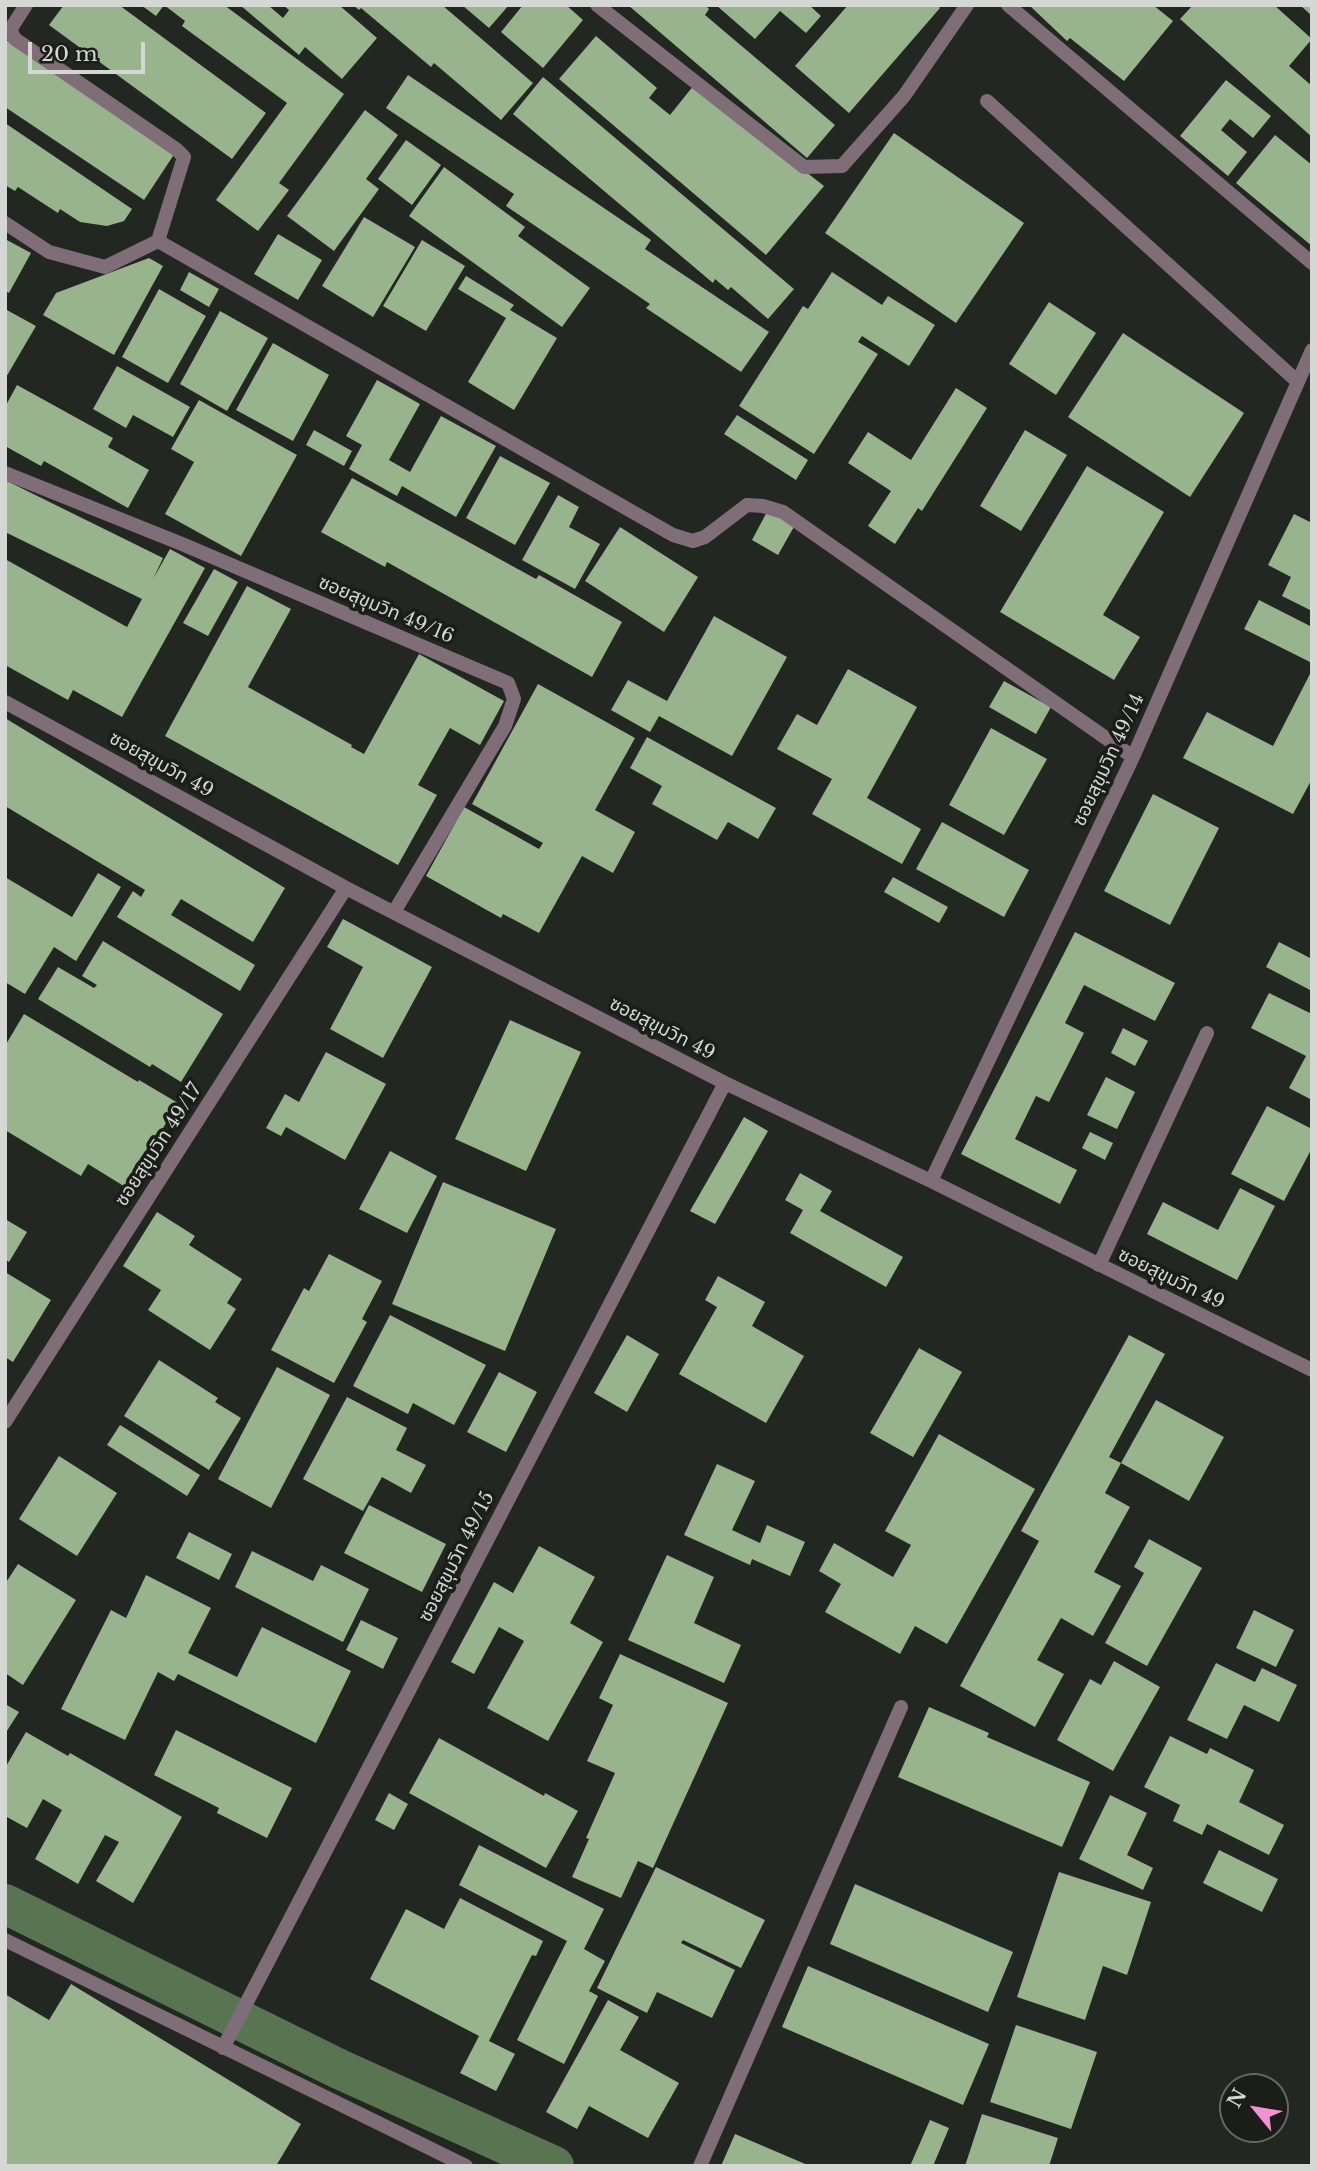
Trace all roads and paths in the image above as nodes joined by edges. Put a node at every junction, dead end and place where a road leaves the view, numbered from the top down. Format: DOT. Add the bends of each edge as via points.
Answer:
graph roads {
  1 [pos="26,5"];
  2 [pos="597,5"];
  3 [pos="967,5"];
  4 [pos="1008,5"];
  5 [pos="987,101"];
  6 [pos="5,223"];
  7 [pos="158,240"];
  8 [pos="1312,263"];
  9 [pos="1312,350"];
  10 [pos="1297,382"];
  11 [pos="5,473"];
  12 [pos="5,702"];
  13 [pos="1133,757"];
  14 [pos="346,888"];
  15 [pos="394,912"];
  16 [pos="1206,1033"];
  17 [pos="725,1083"];
  18 [pos="931,1181"];
  19 [pos="1099,1265"];
  20 [pos="1312,1370"];
  21 [pos="5,1422"];
  22 [pos="901,1707"];
  23 [pos="5,1940"];
  24 [pos="223,2048"];
  25 [pos="466,2166"];
  26 [pos="700,2166"];
  1 -- 7 [label="street" via="10,30 15,39 184,158"];
  2 -- 3 [label="street" via="804,167 842,166 904,96"];
  4 -- 8 [label="street"];
  5 -- 10 [label="street"];
  6 -- 7 [label="street" via="49,252 105,267"];
  7 -- 13 [label="street" via="673,535 693,541 705,537 747,505 783,512"];
  9 -- 10 [label="street, ซอยสุขุมวิท 49/14"];
  10 -- 13 [label="street, ซอยสุขุมวิท 49/14"];
  11 -- 15 [label="street, ซอยสุขุมวิท 49/16" via="508,683 514,699 505,726"];
  12 -- 14 [label="street, ซอยสุขุมวิท 49"];
  13 -- 18 [label="street, ซอยสุขุมวิท 49/14"];
  14 -- 15 [label="street, ซอยสุขุมวิท 49"];
  14 -- 21 [label="street, ซอยสุขุมวิท 49/17"];
  15 -- 17 [label="street, ซอยสุขุมวิท 49"];
  16 -- 19 [label="street"];
  17 -- 18 [label="street, ซอยสุขุมวิท 49"];
  17 -- 24 [label="street, ซอยสุขุมวิท 49/15"];
  18 -- 19 [label="street, ซอยสุขุมวิท 49"];
  19 -- 20 [label="street, ซอยสุขุมวิท 49"];
  22 -- 26 [label="street"];
  23 -- 24 [label="street"];
  24 -- 25 [label="street"];
}
